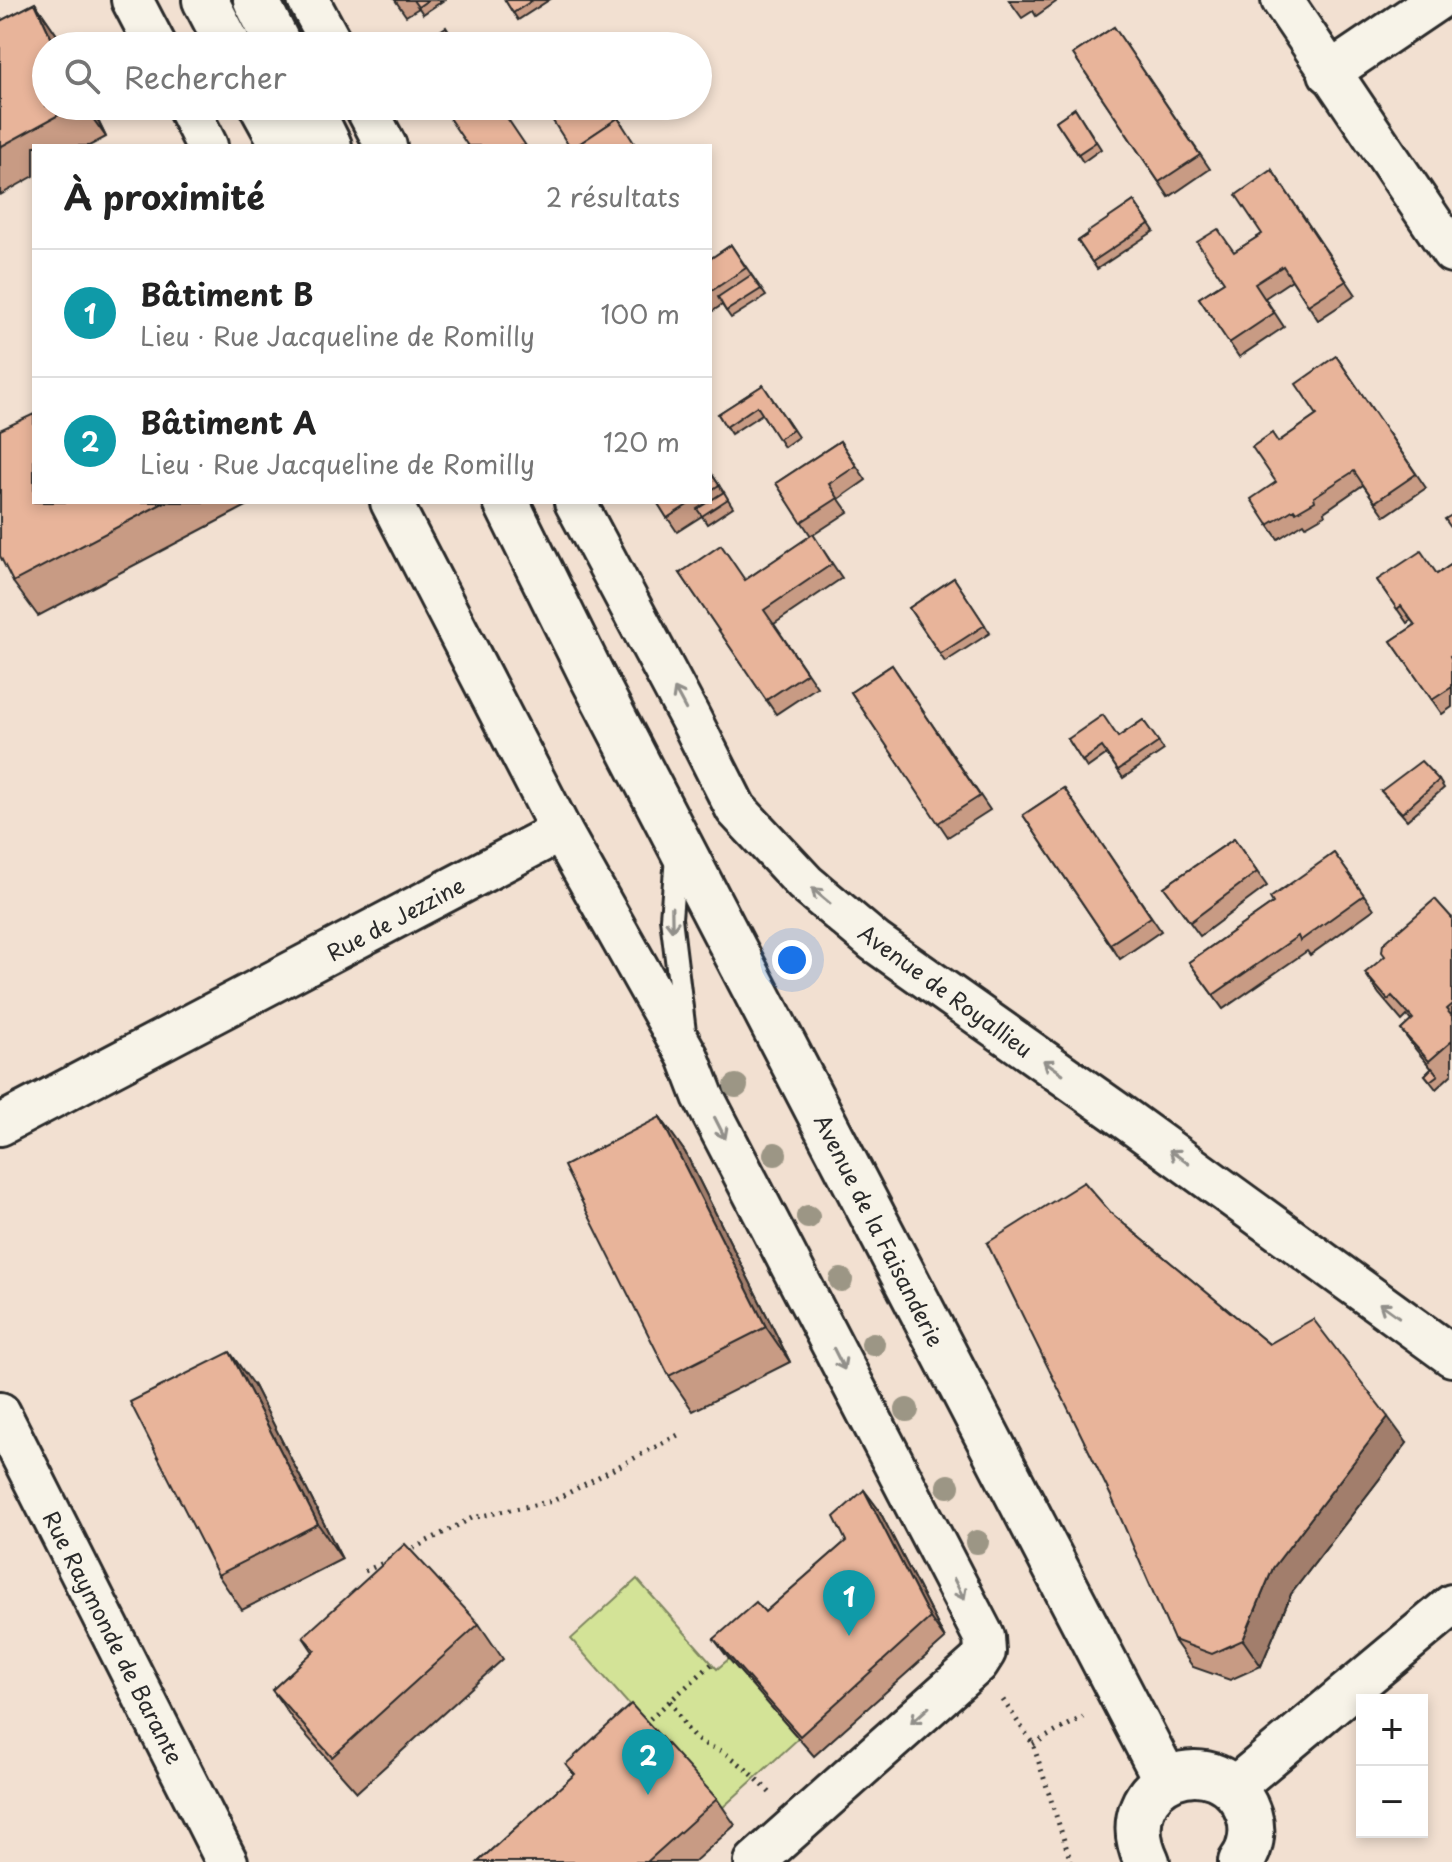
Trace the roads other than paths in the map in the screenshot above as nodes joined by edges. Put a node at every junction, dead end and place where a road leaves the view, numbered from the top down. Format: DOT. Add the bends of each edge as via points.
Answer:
graph roads {
  1 [pos="132,0"];
  2 [pos="205,0"];
  3 [pos="256,0"];
  4 [pos="308,0"];
  5 [pos="1282,0"];
  6 [pos="1437,0"];
  7 [pos="149,32"];
  8 [pos="222,32"];
  9 [pos="272,32"];
  10 [pos="325,32"];
  11 [pos="1329,73"];
  12 [pos="194,120"];
  13 [pos="270,120"];
  14 [pos="316,120"];
  15 [pos="372,120"];
  16 [pos="206,144"];
  17 [pos="283,144"];
  18 [pos="328,144"];
  19 [pos="385,144"];
  20 [pos="1452,252"];
  21 [pos="392,504"];
  22 [pos="488,504"];
  23 [pos="507,504"];
  24 [pos="576,504"];
  25 [pos="594,680"];
  26 [pos="561,831"];
  27 [pos="678,842"];
  28 [pos="688,1057"];
  29 [pos="0,1125"];
  30 [pos="1452,1356"];
  31 [pos="0,1413"];
  32 [pos="1452,1605"];
  33 [pos="1166,1780"];
  34 [pos="1233,1788"];
  35 [pos="227,1862"];
  36 [pos="755,1862"];
  37 [pos="1147,1862"];
  38 [pos="1241,1862"];
  1 -- 7 [label="street"];
  2 -- 8 [label="main road"];
  3 -- 9 [label="main road"];
  4 -- 10 [label="street"];
  5 -- 11 [label="street"];
  6 -- 11 [label="street"];
  11 -- 20 [label="street"];
  12 -- 16 [label="street"];
  13 -- 17 [label="main road"];
  14 -- 18 [label="main road"];
  15 -- 19 [label="street"];
  21 -- 26 [label="street"];
  22 -- 25 [label="main road"];
  23 -- 25 [label="main road"];
  30 -- 24 [label="street, Avenue de Royallieu, one-way" via="875,942 805,883 736,809"];
  25 -- 27 [label="main road, Avenue de la Faisanderie"];
  26 -- 28 [label="street"];
  26 -- 29 [label="street, Rue de Jezzine"];
  27 -- 28 [label="lane, one-way" via="671,918"];
  27 -- 33 [label="main road, Avenue de la Faisanderie"];
  28 -- 36 [label="street, one-way" via="703,1096 984,1637 985,1652 978,1663"];
  31 -- 35 [label="street, Rue Raymonde de Barante"];
  32 -- 34 [label="street"];
  33 -- 34 [label="main road" via="1200,1773"];
  33 -- 37 [label="main road" via="1141,1809 1137,1829"];
  34 -- 38 [label="main road" via="1251,1820 1251,1839"];
}
